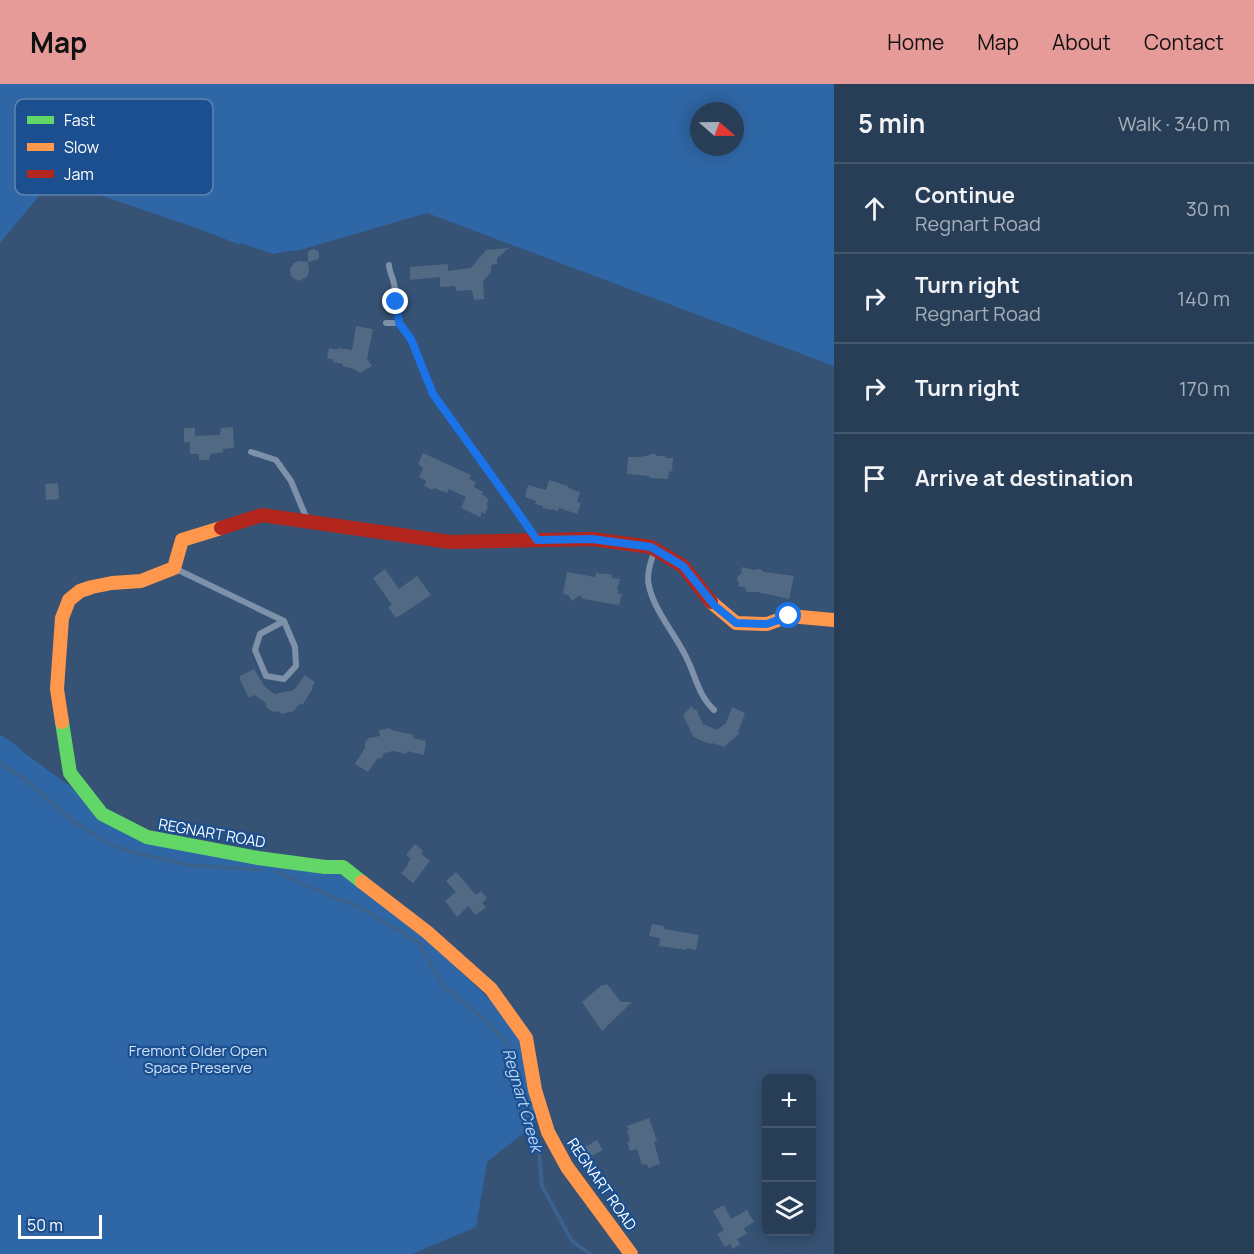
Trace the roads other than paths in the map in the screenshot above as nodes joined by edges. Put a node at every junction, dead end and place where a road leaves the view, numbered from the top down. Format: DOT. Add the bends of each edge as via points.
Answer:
graph roads {
  1 [pos="389,265"];
  2 [pos="386,323"];
  3 [pos="399,323"];
  4 [pos="251,452"];
  5 [pos="307,521"];
  6 [pos="537,540"];
  7 [pos="656,549"];
  8 [pos="174,568"];
  9 [pos="834,620"];
  10 [pos="284,621"];
  11 [pos="714,710"];
  12 [pos="631,1254"];
  1 -- 3 [label="lane"];
  2 -- 3 [label="lane"];
  3 -- 6 [label="lane" via="411,339 433,394"];
  4 -- 5 [label="lane" via="276,460 291,481"];
  5 -- 6 [label="street" via="450,542"];
  5 -- 8 [label="street" via="262,515 182,540"];
  6 -- 7 [label="street" via="592,539"];
  7 -- 9 [label="street" via="683,566 714,605 736,623 767,624 789,616"];
  7 -- 11 [label="lane" via="648,583 652,599 688,661 705,702"];
  8 -- 10 [label="lane"];
  8 -- 12 [label="street, REGNART ROAD" via="141,581 92,587 69,600 63,618 57,689 70,773 102,814 147,837 258,858 343,867 427,932 491,989 526,1038 535,1090 548,1132 567,1167"];
  10 -- 10 [label="lane" via="295,647 296,666 284,678 266,676 255,650 260,634"];
}
